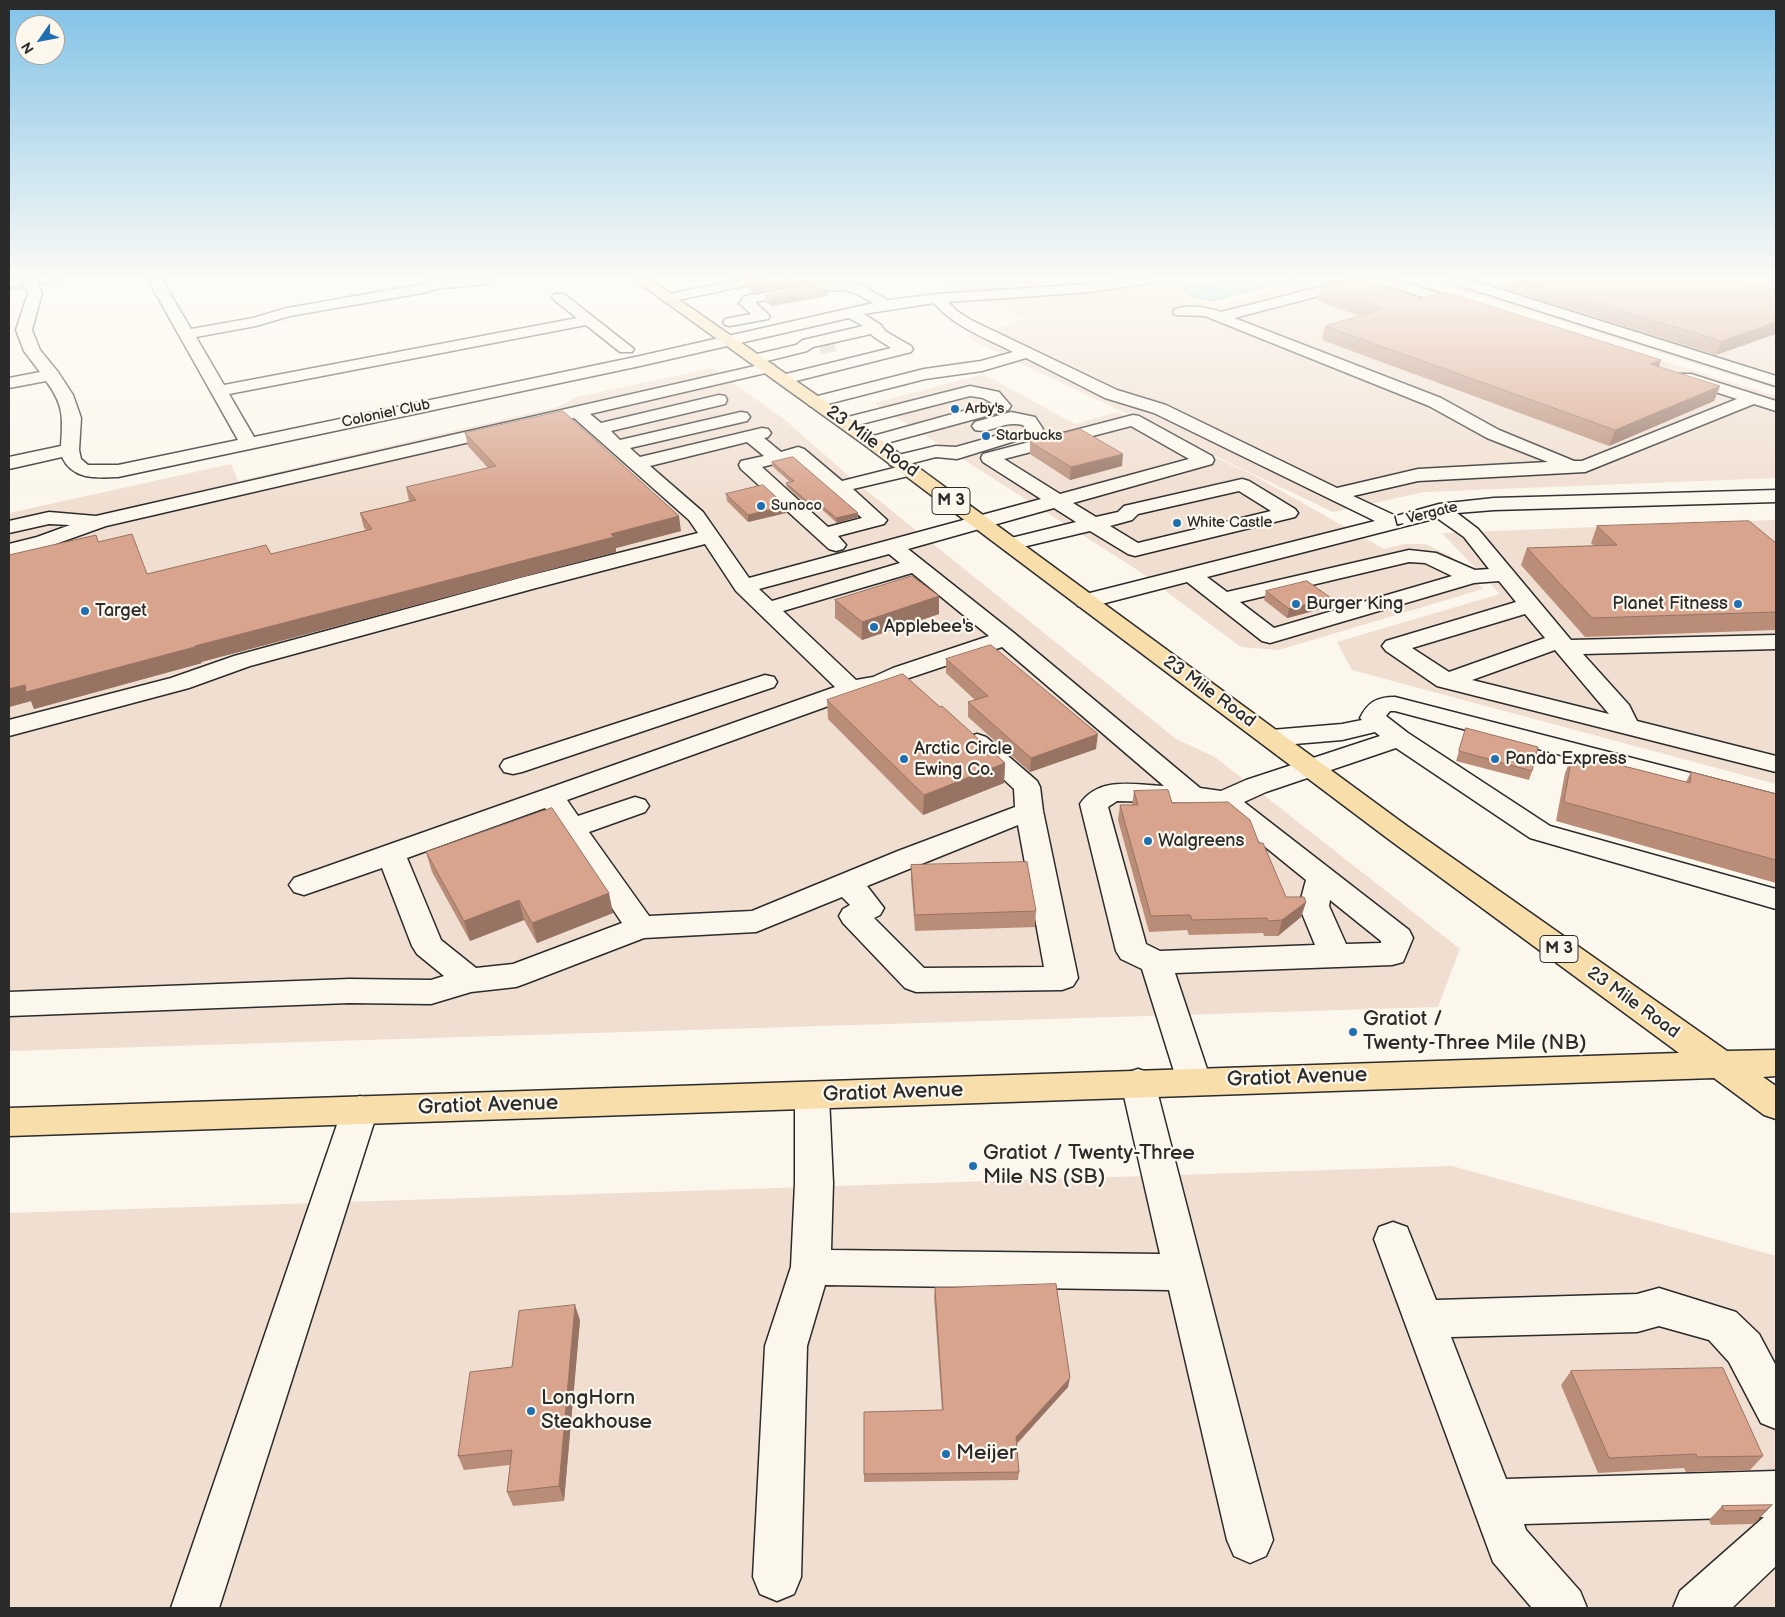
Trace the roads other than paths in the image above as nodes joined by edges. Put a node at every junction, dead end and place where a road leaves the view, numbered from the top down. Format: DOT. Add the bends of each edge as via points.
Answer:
graph roads {
  1 [pos="36,355"];
  2 [pos="198,355"];
  3 [pos="404,355"];
  4 [pos="662,355"];
  5 [pos="751,355"];
  6 [pos="782,355"];
  7 [pos="882,355"];
  8 [pos="1017,355"];
  9 [pos="1035,355"];
  10 [pos="1317,355"];
  11 [pos="1695,355"];
  12 [pos="762,363"];
  13 [pos="1667,372"];
  14 [pos="52,376"];
  15 [pos="784,379"];
  16 [pos="1776,381"];
  17 [pos="9,383"];
  18 [pos="696,384"];
  19 [pos="218,391"];
  20 [pos="720,400"];
  21 [pos="1132,400"];
  22 [pos="1752,400"];
  23 [pos="816,402"];
  24 [pos="1776,406"];
  25 [pos="1105,408"];
  26 [pos="578,412"];
  27 [pos="741,417"];
  28 [pos="1070,419"];
  29 [pos="846,423"];
  30 [pos="598,429"];
  31 [pos="751,436"];
  32 [pos="872,442"];
  33 [pos="249,443"];
  34 [pos="617,446"];
  35 [pos="70,450"];
  36 [pos="1246,451"];
  37 [pos="778,458"];
  38 [pos="1205,460"];
  39 [pos="9,463"];
  40 [pos="636,464"];
  41 [pos="903,466"];
  42 [pos="1574,466"];
  43 [pos="839,488"];
  44 [pos="1337,494"];
  45 [pos="1776,496"];
  46 [pos="1056,500"];
  47 [pos="1439,510"];
  48 [pos="100,521"];
  49 [pos="980,522"];
  50 [pos="1394,523"];
  51 [pos="1093,524"];
  52 [pos="9,527"];
  53 [pos="823,534"];
  54 [pos="711,536"];
  55 [pos="1189,537"];
  56 [pos="1010,544"];
  57 [pos="892,547"];
  58 [pos="9,550"];
  59 [pos="850,558"];
  60 [pos="1227,564"];
  61 [pos="915,565"];
  62 [pos="1190,574"];
  63 [pos="1504,574"];
  64 [pos="1472,577"];
  65 [pos="744,586"];
  66 [pos="1225,599"];
  67 [pos="1086,602"];
  68 [pos="1530,605"];
  69 [pos="768,609"];
  70 [pos="1006,638"];
  71 [pos="1776,642"];
  72 [pos="1562,644"];
  73 [pos="901,673"];
  74 [pos="1446,681"];
  75 [pos="765,682"];
  76 [pos="851,689"];
  77 [pos="923,693"];
  78 [pos="1626,725"];
  79 [pos="960,726"];
  80 [pos="9,728"];
  81 [pos="1389,730"];
  82 [pos="1271,738"];
  83 [pos="1776,764"];
  84 [pos="513,766"];
  85 [pos="1311,767"];
  86 [pos="1192,794"];
  87 [pos="551,797"];
  88 [pos="1224,800"];
  89 [pos="1776,803"];
  90 [pos="635,806"];
  91 [pos="1029,811"];
  92 [pos="572,828"];
  93 [pos="391,854"];
  94 [pos="1321,877"];
  95 [pos="848,884"];
  96 [pos="304,885"];
  97 [pos="1776,899"];
  98 [pos="641,927"];
  99 [pos="1335,956"];
  100 [pos="1156,962"];
  101 [pos="470,980"];
  102 [pos="9,1004"];
  103 [pos="1776,1063"];
  104 [pos="1721,1066"];
  105 [pos="1194,1081"];
  106 [pos="1138,1083"];
  107 [pos="812,1096"];
  108 [pos="1776,1105"];
  109 [pos="360,1110"];
  110 [pos="9,1122"];
  111 [pos="1393,1238"];
  112 [pos="811,1267"];
  113 [pos="1184,1272"];
  114 [pos="1424,1319"];
  115 [pos="1776,1408"];
  116 [pos="1776,1494"];
  117 [pos="1492,1502"];
  118 [pos="1776,1535"];
  119 [pos="1250,1540"];
  120 [pos="777,1577"];
  121 [pos="195,1608"];
  122 [pos="1563,1608"];
  123 [pos="1697,1608"];
  1 -- 14 [label="street"];
  2 -- 19 [label="street"];
  3 -- 19 [label="street"];
  4 -- 33 [label="street, Coloniel Club"];
  5 -- 12 [label="main road, 23 Mile Road / M 3"];
  6 -- 12 [label="street"];
  7 -- 15 [label="street"];
  8 -- 23 [label="street" via="982,366 924,374"];
  9 -- 21 [label="street" via="1111,394"];
  10 -- 42 [label="street" via="1435,402 1493,434"];
  11 -- 16 [label="street"];
  12 -- 15 [label="main road, 23 Mile Road / M 3"];
  12 -- 18 [label="street"];
  13 -- 22 [label="street"];
  14 -- 17 [label="street"];
  14 -- 35 [label="street" via="65,395 72,418"];
  15 -- 23 [label="main road, 23 Mile Road / M 3"];
  18 -- 20 [label="street"];
  18 -- 26 [label="street"];
  19 -- 33 [label="street"];
  20 -- 27 [label="street"];
  20 -- 30 [label="street"];
  21 -- 25 [label="street"];
  21 -- 36 [label="street" via="1160,409"];
  22 -- 24 [label="street"];
  22 -- 42 [label="street" via="1585,466"];
  23 -- 29 [label="main road, 23 Mile Road / M 3"];
  26 -- 30 [label="street"];
  26 -- 48 [label="street"];
  27 -- 31 [label="street" via="762,433"];
  27 -- 34 [label="street"];
  28 -- 41 [label="street" via="957,453 936,450"];
  29 -- 32 [label="main road, 23 Mile Road / M 3"];
  29 -- 32 [label="street" via="970,391 986,393 1000,400 1002,406"];
  30 -- 34 [label="street"];
  31 -- 37 [label="street"];
  31 -- 40 [label="street"];
  32 -- 41 [label="main road, 23 Mile Road / M 3"];
  33 -- 35 [label="street, Coloniel Club" via="118,471 98,472 81,470 71,460"];
  34 -- 40 [label="street"];
  35 -- 39 [label="street"];
  36 -- 38 [label="street"];
  36 -- 44 [label="street"];
  37 -- 43 [label="street" via="798,453"];
  37 -- 53 [label="street" via="748,465"];
  38 -- 46 [label="street"];
  38 -- 46 [label="street" via="1132,420 990,458"];
  40 -- 54 [label="street" via="696,516"];
  41 -- 43 [label="street"];
  41 -- 49 [label="main road, 23 Mile Road / M 3"];
  42 -- 44 [label="street" via="1418,476"];
  43 -- 53 [label="street" via="877,520"];
  44 -- 50 [label="street"];
  45 -- 47 [label="street, L Vergate" via="1494,504"];
  46 -- 49 [label="street"];
  46 -- 51 [label="street"];
  47 -- 50 [label="street, L Vergate"];
  47 -- 63 [label="street" via="1471,533"];
  48 -- 52 [label="street" via="49,518"];
  48 -- 58 [label="street" via="43,542"];
  49 -- 56 [label="main road, 23 Mile Road / M 3"];
  49 -- 57 [label="street"];
  50 -- 60 [label="street, L Vergate"];
  51 -- 55 [label="street" via="1135,550"];
  51 -- 55 [label="street" via="1125,516 1131,510 1242,485 1288,513"];
  51 -- 56 [label="street"];
  53 -- 59 [label="street"];
  54 -- 65 [label="street"];
  54 -- 80 [label="street" via="242,661 180,683"];
  55 -- 60 [label="street"];
  56 -- 67 [label="main road, 23 Mile Road / M 3"];
  57 -- 59 [label="street"];
  57 -- 61 [label="street"];
  59 -- 65 [label="street"];
  60 -- 62 [label="street, L Vergate"];
  61 -- 69 [label="street"];
  61 -- 70 [label="street"];
  62 -- 66 [label="street"];
  62 -- 67 [label="street, L Vergate"];
  63 -- 64 [label="street"];
  63 -- 68 [label="street"];
  64 -- 66 [label="street" via="1429,557 1409,556"];
  64 -- 66 [label="street" via="1270,636"];
  65 -- 69 [label="street"];
  67 -- 82 [label="main road, 23 Mile Road / M 3"];
  68 -- 72 [label="street"];
  68 -- 74 [label="street" via="1394,646"];
  69 -- 76 [label="street"];
  70 -- 73 [label="street"];
  70 -- 86 [label="street"];
  71 -- 72 [label="street"];
  72 -- 74 [label="street"];
  72 -- 78 [label="street" via="1620,710"];
  73 -- 76 [label="street"];
  73 -- 77 [label="street"];
  74 -- 78 [label="street"];
  75 -- 84 [label="street"];
  76 -- 87 [label="street"];
  78 -- 83 [label="street"];
  79 -- 91 [label="street" via="1027,787"];
  81 -- 82 [label="street"];
  81 -- 85 [label="street"];
  81 -- 89 [label="street" via="1373,718 1377,709 1385,704 1395,704"];
  81 -- 97 [label="street" via="1540,832"];
  82 -- 85 [label="main road, 23 Mile Road / M 3"];
  85 -- 88 [label="street"];
  85 -- 104 [label="main road, 23 Mile Road / M 3"];
  86 -- 88 [label="street"];
  86 -- 100 [label="street" via="1111,792 1094,804 1132,951"];
  87 -- 92 [label="street"];
  87 -- 93 [label="street"];
  88 -- 94 [label="street"];
  90 -- 92 [label="street"];
  91 -- 95 [label="street"];
  91 -- 95 [label="street" via="1062,978 916,980 854,916 869,908"];
  92 -- 98 [label="street"];
  93 -- 96 [label="street"];
  93 -- 101 [label="street" via="428,946"];
  94 -- 99 [label="street" via="1314,906"];
  94 -- 99 [label="street" via="1398,938 1392,954"];
  95 -- 98 [label="street" via="756,921"];
  98 -- 101 [label="street" via="516,975"];
  99 -- 100 [label="street"];
  100 -- 105 [label="street"];
  101 -- 102 [label="street" via="431,992 348,991"];
  103 -- 104 [label="main road, Gratiot Avenue"];
  104 -- 105 [label="main road, Gratiot Avenue"];
  104 -- 108 [label="main road, 23 Mile Road"];
  105 -- 106 [label="main road, Gratiot Avenue"];
  106 -- 107 [label="main road, Gratiot Avenue"];
  106 -- 113 [label="street"];
  107 -- 109 [label="main road, Gratiot Avenue"];
  107 -- 112 [label="street" via="814,1183"];
  109 -- 110 [label="main road, Gratiot Avenue"];
  109 -- 121 [label="street"];
  111 -- 114 [label="street"];
  112 -- 113 [label="street"];
  112 -- 120 [label="street" via="786,1346"];
  113 -- 119 [label="street"];
  114 -- 115 [label="street" via="1637,1313 1659,1307 1722,1325 1744,1348"];
  114 -- 117 [label="street"];
  116 -- 117 [label="street"];
  117 -- 122 [label="street" via="1509,1546"];
  118 -- 123 [label="street"];
}
